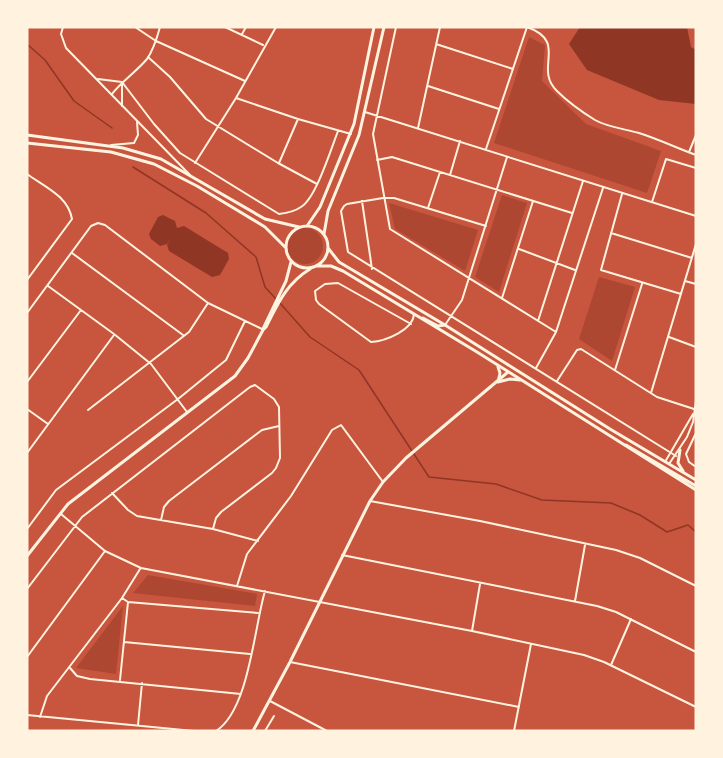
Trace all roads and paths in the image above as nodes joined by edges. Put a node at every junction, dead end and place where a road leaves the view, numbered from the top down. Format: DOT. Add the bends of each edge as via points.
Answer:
graph roads {
  1 [pos="63,27"];
  2 [pos="135,27"];
  3 [pos="160,27"];
  4 [pos="225,27"];
  5 [pos="246,27"];
  6 [pos="276,27"];
  7 [pos="374,27"];
  8 [pos="384,27"];
  9 [pos="396,27"];
  10 [pos="440,27"];
  11 [pos="527,27"];
  12 [pos="242,34"];
  13 [pos="156,41"];
  14 [pos="436,44"];
  15 [pos="265,45"];
  16 [pos="148,57"];
  17 [pos="513,69"];
  18 [pos="96,79"];
  19 [pos="245,81"];
  20 [pos="122,82"];
  21 [pos="428,86"];
  22 [pos="111,95"];
  23 [pos="236,98"];
  24 [pos="122,106"];
  25 [pos="499,108"];
  26 [pos="365,112"];
  27 [pos="378,116"];
  28 [pos="298,119"];
  29 [pos="137,122"];
  30 [pos="218,126"];
  31 [pos="418,128"];
  32 [pos="338,131"];
  33 [pos="351,134"];
  34 [pos="27,135"];
  35 [pos="696,135"];
  36 [pos="460,141"];
  37 [pos="27,142"];
  38 [pos="110,146"];
  39 [pos="486,150"];
  40 [pos="689,152"];
  41 [pos="696,155"];
  42 [pos="507,157"];
  43 [pos="377,160"];
  44 [pos="195,163"];
  45 [pos="278,163"];
  46 [pos="696,168"];
  47 [pos="440,172"];
  48 [pos="27,174"];
  49 [pos="190,175"];
  50 [pos="450,175"];
  51 [pos="583,181"];
  52 [pos="317,184"];
  53 [pos="604,187"];
  54 [pos="497,189"];
  55 [pos="623,193"];
  56 [pos="383,198"];
  57 [pos="363,201"];
  58 [pos="533,201"];
  59 [pos="652,202"];
  60 [pos="428,208"];
  61 [pos="572,213"];
  62 [pos="696,216"];
  63 [pos="307,226"];
  64 [pos="486,226"];
  65 [pos="299,227"];
  66 [pos="611,233"];
  67 [pos="324,234"];
  68 [pos="696,244"];
  69 [pos="285,247"];
  70 [pos="328,248"];
  71 [pos="519,249"];
  72 [pos="72,253"];
  73 [pos="692,258"];
  74 [pos="291,262"];
  75 [pos="556,263"];
  76 [pos="317,266"];
  77 [pos="310,268"];
  78 [pos="372,269"];
  79 [pos="576,270"];
  80 [pos="469,279"];
  81 [pos="27,280"];
  82 [pos="685,280"];
  83 [pos="642,284"];
  84 [pos="696,284"];
  85 [pos="48,286"];
  86 [pos="285,288"];
  87 [pos="681,294"];
  88 [pos="502,298"];
  89 [pos="208,303"];
  90 [pos="411,305"];
  91 [pos="81,310"];
  92 [pos="27,313"];
  93 [pos="418,316"];
  94 [pos="451,317"];
  95 [pos="414,320"];
  96 [pos="245,321"];
  97 [pos="538,321"];
  98 [pos="411,324"];
  99 [pos="445,325"];
  100 [pos="263,330"];
  101 [pos="556,332"];
  102 [pos="114,334"];
  103 [pos="184,336"];
  104 [pos="450,336"];
  105 [pos="669,337"];
  106 [pos="696,347"];
  107 [pos="504,362"];
  108 [pos="151,363"];
  109 [pos="497,364"];
  110 [pos="536,368"];
  111 [pos="615,370"];
  112 [pos="508,372"];
  113 [pos="521,380"];
  114 [pos="557,381"];
  115 [pos="27,382"];
  116 [pos="498,382"];
  117 [pos="651,393"];
  118 [pos="178,399"];
  119 [pos="696,401"];
  120 [pos="27,409"];
  121 [pos="694,409"];
  122 [pos="88,410"];
  123 [pos="188,413"];
  124 [pos="693,419"];
  125 [pos="48,424"];
  126 [pos="280,426"];
  127 [pos="696,433"];
  128 [pos="626,445"];
  129 [pos="680,450"];
  130 [pos="670,452"];
  131 [pos="27,453"];
  132 [pos="676,456"];
  133 [pos="665,464"];
  134 [pos="669,464"];
  135 [pos="696,467"];
  136 [pos="685,473"];
  137 [pos="696,480"];
  138 [pos="383,482"];
  139 [pos="696,488"];
  140 [pos="112,493"];
  141 [pos="370,501"];
  142 [pos="60,513"];
  143 [pos="161,520"];
  144 [pos="74,525"];
  145 [pos="27,528"];
  146 [pos="213,529"];
  147 [pos="258,541"];
  148 [pos="585,544"];
  149 [pos="105,551"];
  150 [pos="342,555"];
  151 [pos="27,556"];
  152 [pos="141,568"];
  153 [pos="481,583"];
  154 [pos="237,586"];
  155 [pos="696,586"];
  156 [pos="27,589"];
  157 [pos="265,591"];
  158 [pos="122,598"];
  159 [pos="575,601"];
  160 [pos="128,602"];
  161 [pos="320,602"];
  162 [pos="258,613"];
  163 [pos="632,619"];
  164 [pos="472,631"];
  165 [pos="124,642"];
  166 [pos="531,644"];
  167 [pos="696,652"];
  168 [pos="251,654"];
  169 [pos="27,657"];
  170 [pos="290,662"];
  171 [pos="611,665"];
  172 [pos="70,668"];
  173 [pos="120,681"];
  174 [pos="142,683"];
  175 [pos="241,694"];
  176 [pos="270,701"];
  177 [pos="519,707"];
  178 [pos="696,707"];
  179 [pos="27,715"];
  180 [pos="274,716"];
  181 [pos="40,717"];
  182 [pos="138,726"];
  183 [pos="166,730"];
  184 [pos="194,731"];
  185 [pos="216,731"];
  186 [pos="253,731"];
  187 [pos="265,731"];
  188 [pos="327,731"];
  189 [pos="514,731"];
  1 -- 18 [label="street" via="66,48"];
  2 -- 13 [label="street"];
  3 -- 13 [label="street"];
  4 -- 12 [label="street"];
  5 -- 12 [label="street"];
  6 -- 15 [label="street"];
  7 -- 33 [label="main road"];
  8 -- 26 [label="main road"];
  9 -- 27 [label="street"];
  10 -- 14 [label="street"];
  11 -- 17 [label="street"];
  11 -- 40 [label="street" via="549,43 548,78 565,99 596,121"];
  12 -- 15 [label="street"];
  13 -- 16 [label="street"];
  13 -- 19 [label="street"];
  14 -- 17 [label="street"];
  14 -- 21 [label="street"];
  15 -- 19 [label="street"];
  16 -- 20 [label="street"];
  16 -- 30 [label="street" via="206,119"];
  17 -- 25 [label="street"];
  18 -- 20 [label="street"];
  18 -- 22 [label="street"];
  19 -- 23 [label="street"];
  20 -- 22 [label="street"];
  20 -- 24 [label="street"];
  20 -- 44 [label="street" via="180,153"];
  21 -- 25 [label="street"];
  21 -- 31 [label="street"];
  22 -- 24 [label="street"];
  23 -- 28 [label="street"];
  23 -- 30 [label="street"];
  24 -- 29 [label="street"];
  25 -- 39 [label="street"];
  26 -- 27 [label="street"];
  26 -- 67 [label="main road" via="328,211"];
  27 -- 31 [label="street"];
  27 -- 43 [label="street" via="374,134"];
  28 -- 32 [label="street"];
  28 -- 45 [label="street"];
  29 -- 38 [label="street" via="134,143"];
  29 -- 49 [label="street"];
  30 -- 44 [label="street"];
  30 -- 45 [label="street"];
  31 -- 36 [label="street"];
  32 -- 33 [label="street"];
  32 -- 52 [label="street"];
  33 -- 63 [label="main road" via="320,207"];
  34 -- 38 [label="main road"];
  35 -- 40 [label="street"];
  36 -- 39 [label="street"];
  36 -- 50 [label="street"];
  37 -- 69 [label="main road" via="111,152 154,164 266,227"];
  38 -- 49 [label="main road" via="161,159"];
  39 -- 42 [label="street"];
  40 -- 41 [label="street"];
  42 -- 51 [label="street"];
  42 -- 54 [label="street"];
  43 -- 47 [label="street" via="392,157"];
  43 -- 56 [label="street"];
  44 -- 52 [label="street" via="279,214 303,206"];
  45 -- 52 [label="street"];
  46 -- 59 [label="street" via="666,159"];
  47 -- 50 [label="street"];
  47 -- 60 [label="street"];
  48 -- 81 [label="street" via="61,198 72,219"];
  49 -- 65 [label="main road" via="265,219"];
  50 -- 54 [label="street"];
  51 -- 53 [label="street"];
  51 -- 61 [label="street"];
  53 -- 55 [label="street"];
  53 -- 79 [label="street"];
  54 -- 58 [label="street"];
  54 -- 64 [label="street"];
  55 -- 59 [label="street"];
  55 -- 66 [label="street"];
  56 -- 57 [label="street"];
  56 -- 60 [label="street"];
  56 -- 80 [label="street" via="392,232"];
  57 -- 78 [label="street"];
  57 -- 78 [label="street" via="344,206 341,215 348,252"];
  58 -- 61 [label="street"];
  58 -- 71 [label="street"];
  59 -- 62 [label="street"];
  60 -- 64 [label="street"];
  61 -- 75 [label="street"];
  63 -- 65 [label="main road"];
  63 -- 67 [label="main road"];
  64 -- 80 [label="street"];
  65 -- 69 [label="main road" via="289,236"];
  66 -- 73 [label="street"];
  66 -- 83 [label="street" via="601,270"];
  67 -- 70 [label="main road"];
  68 -- 73 [label="street"];
  69 -- 74 [label="main road"];
  70 -- 76 [label="main road"];
  70 -- 90 [label="main road" via="339,262"];
  71 -- 75 [label="street"];
  71 -- 88 [label="street"];
  72 -- 85 [label="street"];
  72 -- 89 [label="street" via="91,226 101,224"];
  72 -- 103 [label="street"];
  73 -- 82 [label="street"];
  74 -- 77 [label="main road"];
  74 -- 86 [label="main road"];
  75 -- 79 [label="street"];
  75 -- 97 [label="street"];
  76 -- 77 [label="main road"];
  76 -- 93 [label="main road" via="337,268"];
  77 -- 86 [label="main road"];
  78 -- 94 [label="street"];
  79 -- 101 [label="street"];
  80 -- 88 [label="street"];
  80 -- 94 [label="street"];
  82 -- 84 [label="street"];
  82 -- 87 [label="street"];
  83 -- 87 [label="street"];
  83 -- 111 [label="street"];
  85 -- 91 [label="street"];
  85 -- 92 [label="street"];
  86 -- 100 [label="main road"];
  87 -- 105 [label="street"];
  88 -- 97 [label="street"];
  89 -- 96 [label="street"];
  89 -- 103 [label="street"];
  90 -- 93 [label="main road"];
  90 -- 99 [label="main road"];
  91 -- 102 [label="street"];
  91 -- 115 [label="street"];
  93 -- 95 [label="street"];
  93 -- 95 [label="street"];
  93 -- 99 [label="main road" via="438,326"];
  93 -- 104 [label="main road"];
  94 -- 99 [label="street"];
  94 -- 110 [label="street"];
  95 -- 98 [label="street"];
  96 -- 100 [label="street"];
  96 -- 118 [label="street" via="226,360"];
  97 -- 101 [label="street"];
  98 -- 98 [label="street" via="338,284 325,284 315,291 319,304 371,342"];
  99 -- 104 [label="main road"];
  99 -- 107 [label="main road"];
  100 -- 123 [label="main road" via="235,376"];
  101 -- 110 [label="street"];
  102 -- 108 [label="street"];
  102 -- 125 [label="street"];
  103 -- 108 [label="street"];
  104 -- 109 [label="main road"];
  105 -- 106 [label="street"];
  105 -- 117 [label="street"];
  107 -- 112 [label="main road"];
  107 -- 133 [label="main road"];
  108 -- 118 [label="street"];
  108 -- 122 [label="street"];
  109 -- 112 [label="main road"];
  109 -- 116 [label="main road"];
  110 -- 114 [label="street"];
  111 -- 114 [label="street" via="581,349"];
  111 -- 117 [label="street"];
  112 -- 113 [label="main road"];
  112 -- 116 [label="main road"];
  113 -- 116 [label="main road"];
  113 -- 128 [label="main road"];
  114 -- 130 [label="street"];
  116 -- 138 [label="main road" via="423,443"];
  117 -- 121 [label="street"];
  118 -- 123 [label="street"];
  118 -- 145 [label="street" via="56,490"];
  119 -- 121 [label="street"];
  120 -- 125 [label="street"];
  121 -- 124 [label="street"];
  123 -- 142 [label="main road"];
  124 -- 129 [label="street"];
  124 -- 130 [label="street"];
  125 -- 131 [label="street"];
  126 -- 140 [label="street" via="277,403 255,385"];
  126 -- 143 [label="street" via="262,430 169,501"];
  126 -- 146 [label="street" via="280,458 276,468 221,512"];
  127 -- 135 [label="street" via="686,454"];
  128 -- 133 [label="main road"];
  128 -- 139 [label="main road"];
  129 -- 132 [label="street"];
  129 -- 136 [label="main road" via="678,463"];
  130 -- 132 [label="street"];
  130 -- 133 [label="street"];
  132 -- 134 [label="street"];
  133 -- 134 [label="main road"];
  133 -- 139 [label="main road"];
  134 -- 136 [label="main road"];
  136 -- 137 [label="main road"];
  138 -- 141 [label="main road"];
  138 -- 147 [label="street" via="340,424 327,436"];
  140 -- 143 [label="street" via="132,513"];
  140 -- 144 [label="street"];
  141 -- 148 [label="street"];
  141 -- 150 [label="main road"];
  142 -- 144 [label="street"];
  142 -- 151 [label="main road"];
  143 -- 146 [label="street"];
  144 -- 149 [label="street"];
  144 -- 156 [label="street"];
  146 -- 147 [label="street"];
  147 -- 154 [label="street" via="244,560"];
  148 -- 155 [label="street" via="640,558"];
  148 -- 159 [label="street"];
  149 -- 152 [label="street"];
  149 -- 169 [label="street"];
  150 -- 153 [label="street"];
  150 -- 161 [label="main road"];
  152 -- 154 [label="street"];
  152 -- 158 [label="street"];
  153 -- 159 [label="street"];
  153 -- 164 [label="street"];
  154 -- 157 [label="street"];
  157 -- 161 [label="street"];
  157 -- 162 [label="street"];
  158 -- 160 [label="street"];
  158 -- 172 [label="street"];
  159 -- 163 [label="street"];
  160 -- 162 [label="street"];
  160 -- 165 [label="street"];
  161 -- 164 [label="street"];
  161 -- 170 [label="main road"];
  162 -- 168 [label="street"];
  163 -- 167 [label="street"];
  163 -- 171 [label="street"];
  164 -- 166 [label="street"];
  165 -- 168 [label="street"];
  165 -- 173 [label="street"];
  166 -- 171 [label="street"];
  166 -- 177 [label="street"];
  168 -- 175 [label="street"];
  170 -- 176 [label="main road"];
  170 -- 177 [label="street"];
  171 -- 178 [label="street"];
  172 -- 173 [label="street" via="82,678"];
  172 -- 181 [label="street" via="47,696"];
  173 -- 174 [label="street"];
  174 -- 175 [label="street"];
  174 -- 182 [label="street"];
  175 -- 185 [label="street"];
  176 -- 186 [label="main road"];
  176 -- 188 [label="street"];
  177 -- 189 [label="street"];
  179 -- 181 [label="street"];
  180 -- 187 [label="street"];
  181 -- 182 [label="street"];
  182 -- 183 [label="street"];
  183 -- 184 [label="street"];
}
